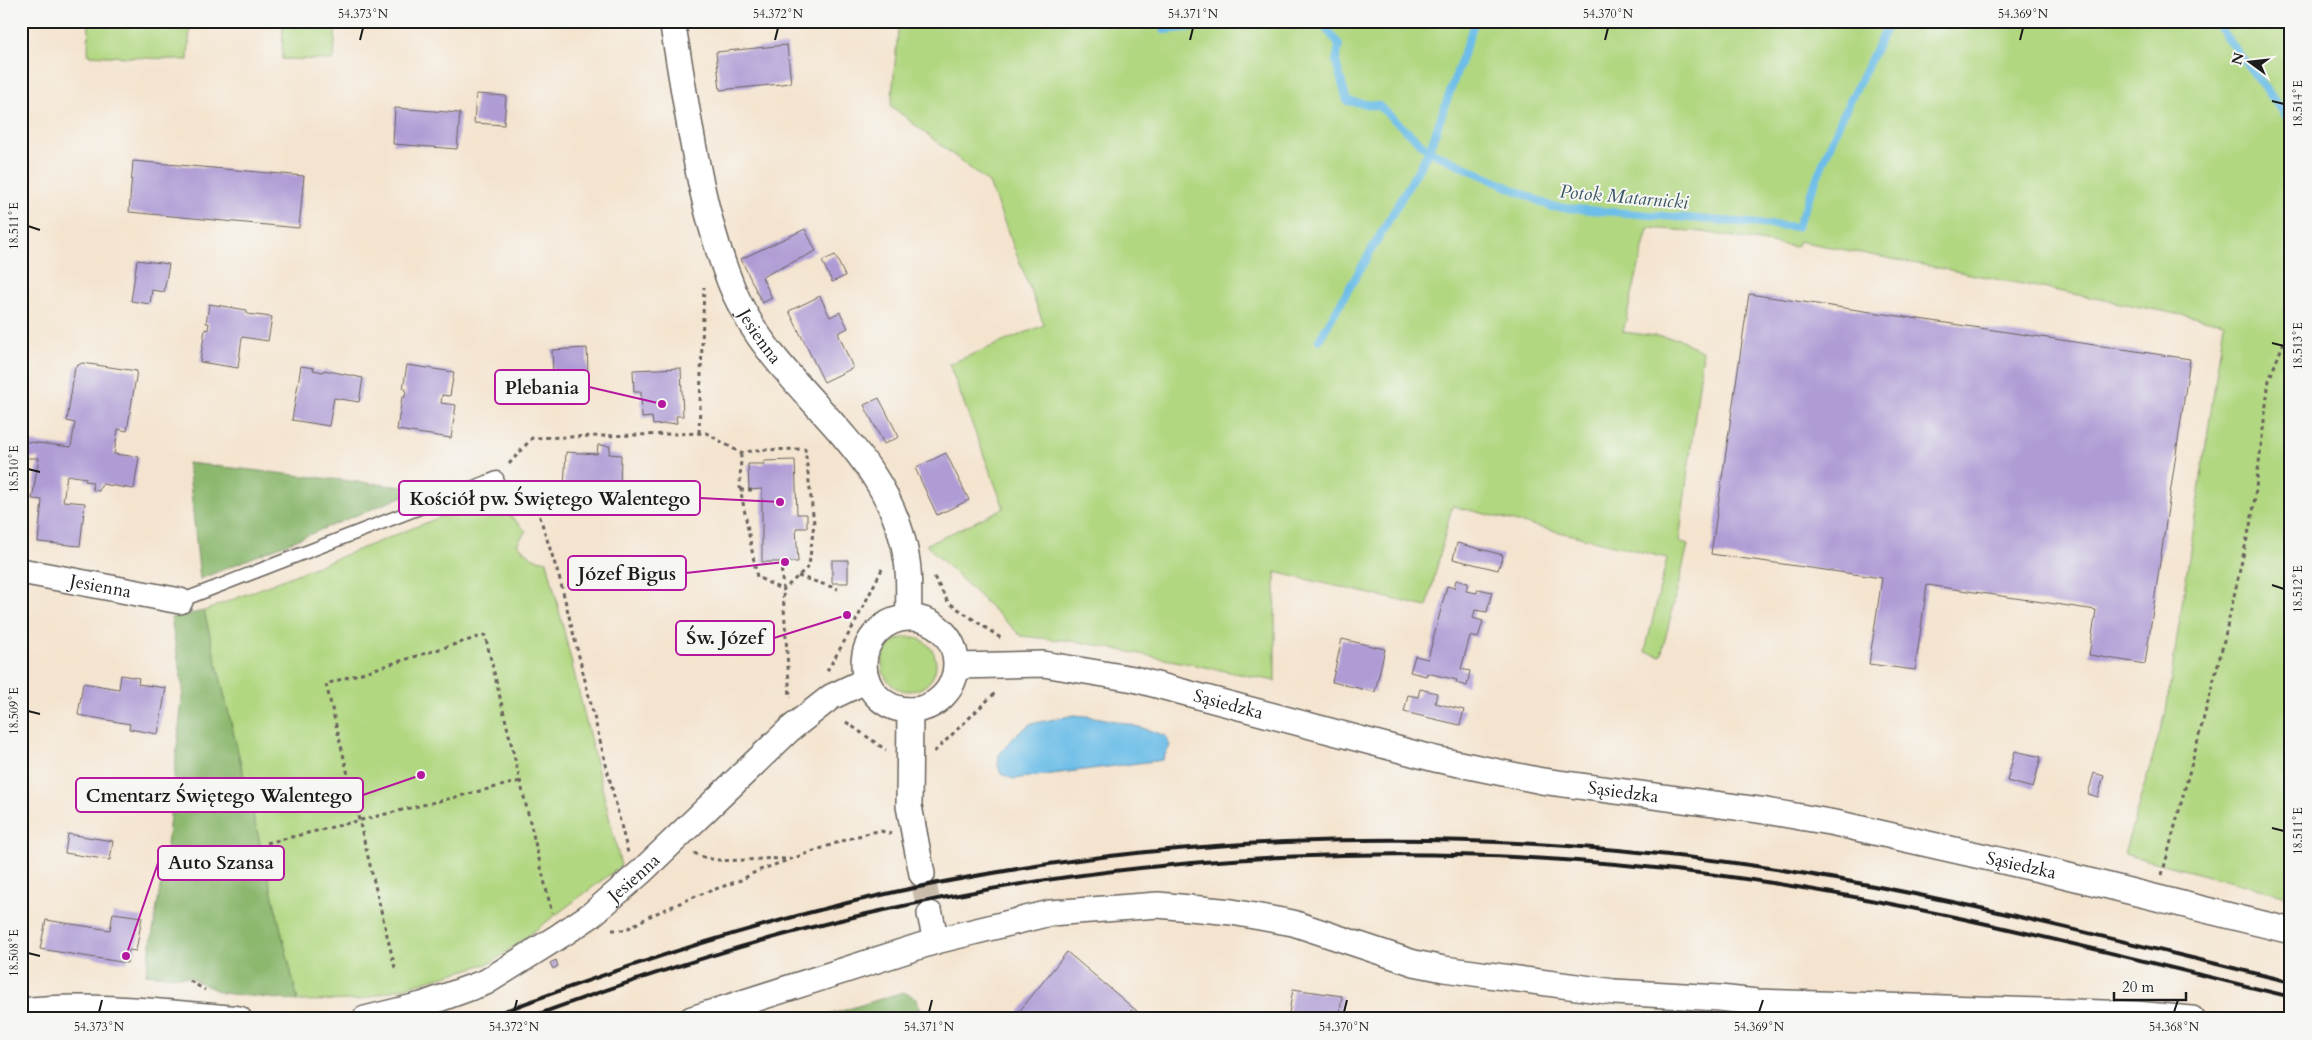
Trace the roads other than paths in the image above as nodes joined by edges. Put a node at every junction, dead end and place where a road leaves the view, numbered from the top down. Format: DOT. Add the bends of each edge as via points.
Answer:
graph roads {
  1 [pos="672,21"];
  2 [pos="497,478"];
  3 [pos="21,571"];
  4 [pos="180,601"];
  5 [pos="908,617"];
  6 [pos="956,666"];
  7 [pos="867,680"];
  8 [pos="910,710"];
  9 [pos="922,874"];
  10 [pos="930,914"];
  11 [pos="2291,930"];
  12 [pos="936,941"];
  13 [pos="21,1011"];
  14 [pos="239,1019"];
  15 [pos="365,1019"];
  16 [pos="692,1019"];
  17 [pos="2192,1019"];
  1 -- 5 [label="street, Jesienna" via="695,158 735,294 788,374 856,449 879,480 908,562"];
  2 -- 4 [label="lane"];
  3 -- 4 [label="street, Jesienna"];
  5 -- 6 [label="street" via="924,619 948,637 955,651"];
  5 -- 7 [label="street" via="894,620 872,638 864,666"];
  6 -- 8 [label="street" via="954,680 947,692 924,708"];
  6 -- 11 [label="street, Sąsiedzka" via="1043,664 1134,679 1434,759 1542,781 1766,811 1835,824"];
  7 -- 8 [label="street" via="884,702"];
  7 -- 15 [label="street, Jesienna" via="832,697 789,730 641,872 591,915 486,982 422,1005"];
  8 -- 9 [label="street" via="909,806"];
  10 -- 12 [label="street"];
  12 -- 16 [label="street"];
  12 -- 17 [label="street" via="1050,913 1158,905 1232,912 1293,923 1444,969 1614,992 1757,1002"];
  13 -- 14 [label="street" via="96,1008"];
}
